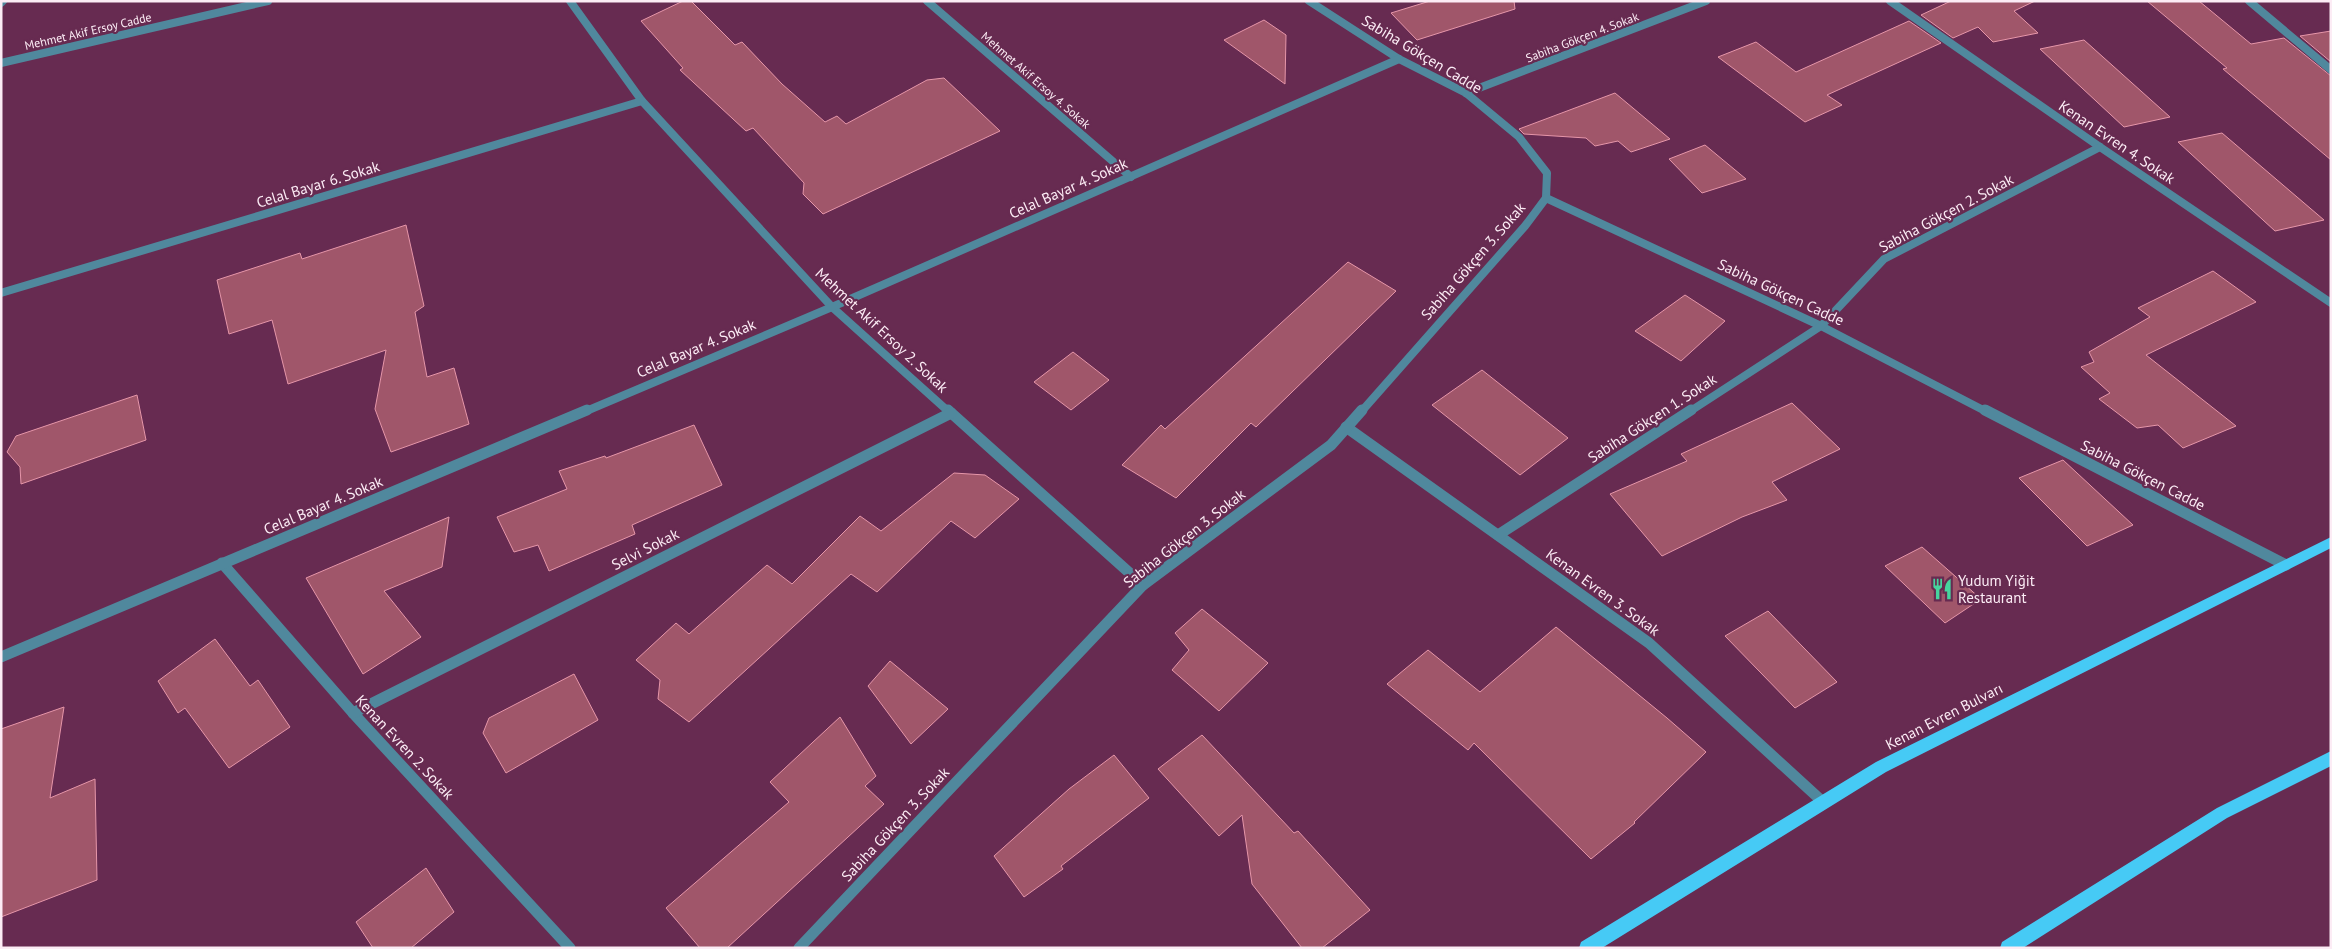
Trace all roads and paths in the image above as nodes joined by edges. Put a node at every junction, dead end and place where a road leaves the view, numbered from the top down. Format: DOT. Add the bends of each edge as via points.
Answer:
graph roads {
  1 [pos="268,1"];
  2 [pos="570,1"];
  3 [pos="927,1"];
  4 [pos="1309,1"];
  5 [pos="1706,1"];
  6 [pos="1890,1"];
  7 [pos="2249,1"];
  8 [pos="1399,60"];
  9 [pos="1,63"];
  10 [pos="2331,70"];
  11 [pos="1466,93"];
  12 [pos="642,101"];
  13 [pos="2100,147"];
  14 [pos="1131,177"];
  15 [pos="1546,198"];
  16 [pos="1,293"];
  17 [pos="2331,303"];
  18 [pos="832,307"];
  19 [pos="1821,326"];
  20 [pos="951,413"];
  21 [pos="1346,428"];
  22 [pos="1498,535"];
  23 [pos="2331,542"];
  24 [pos="222,563"];
  25 [pos="2286,565"];
  26 [pos="1143,585"];
  27 [pos="1,657"];
  28 [pos="353,713"];
  29 [pos="2331,758"];
  30 [pos="1823,802"];
  31 [pos="570,948"];
  32 [pos="799,948"];
  33 [pos="1587,948"];
  34 [pos="2008,948"];
  1 -- 9 [label="street, Mehmet Akif Ersoy Cadde"];
  2 -- 12 [label="street, Mehmet Akif Ersoy 2. Sokak"];
  3 -- 14 [label="street, Mehmet Akif Ersoy 4. Sokak"];
  4 -- 8 [label="street, Sabiha Gökçen Cadde"];
  5 -- 11 [label="street, Sabiha Gökçen 4. Sokak"];
  6 -- 13 [label="street, Kenan Evren 4. Sokak"];
  7 -- 10 [label="street"];
  8 -- 11 [label="street, Sabiha Gökçen Cadde"];
  8 -- 14 [label="street, Celal Bayar 4. Sokak"];
  11 -- 15 [label="street, Sabiha Gökçen Cadde" via="1519,137 1546,172"];
  12 -- 16 [label="street, Celal Bayar 6. Sokak"];
  12 -- 18 [label="street, Mehmet Akif Ersoy 2. Sokak"];
  13 -- 17 [label="street, Kenan Evren 4. Sokak"];
  13 -- 19 [label="street, Sabiha Gökçen 2. Sokak" via="1884,259"];
  14 -- 18 [label="street, Celal Bayar 4. Sokak"];
  15 -- 19 [label="street, Sabiha Gökçen Cadde"];
  15 -- 21 [label="street, Sabiha Gökçen 3. Sokak" via="1526,226"];
  18 -- 20 [label="street, Mehmet Akif Ersoy 2. Sokak"];
  18 -- 24 [label="street, Celal Bayar 4. Sokak"];
  19 -- 22 [label="street, Sabiha Gökçen 1. Sokak"];
  19 -- 25 [label="street, Sabiha Gökçen Cadde"];
  20 -- 26 [label="street, Mehmet Akif Ersoy 2. Sokak"];
  20 -- 28 [label="street, Selvi Sokak"];
  21 -- 22 [label="street, Kenan Evren 3. Sokak"];
  21 -- 26 [label="street, Sabiha Gökçen 3. Sokak" via="1331,445"];
  22 -- 30 [label="street, Kenan Evren 3. Sokak" via="1649,643"];
  23 -- 25 [label="main road, Kenan Evren Bulvarı"];
  24 -- 27 [label="street, Celal Bayar 4. Sokak"];
  24 -- 28 [label="street, Kenan Evren 2. Sokak"];
  25 -- 30 [label="main road, Kenan Evren Bulvarı" via="1881,767"];
  26 -- 32 [label="street, Sabiha Gökçen 3. Sokak"];
  28 -- 31 [label="street, Kenan Evren 2. Sokak"];
  29 -- 34 [label="main road" via="2222,813"];
  30 -- 33 [label="main road, Kenan Evren Bulvarı"];
}
